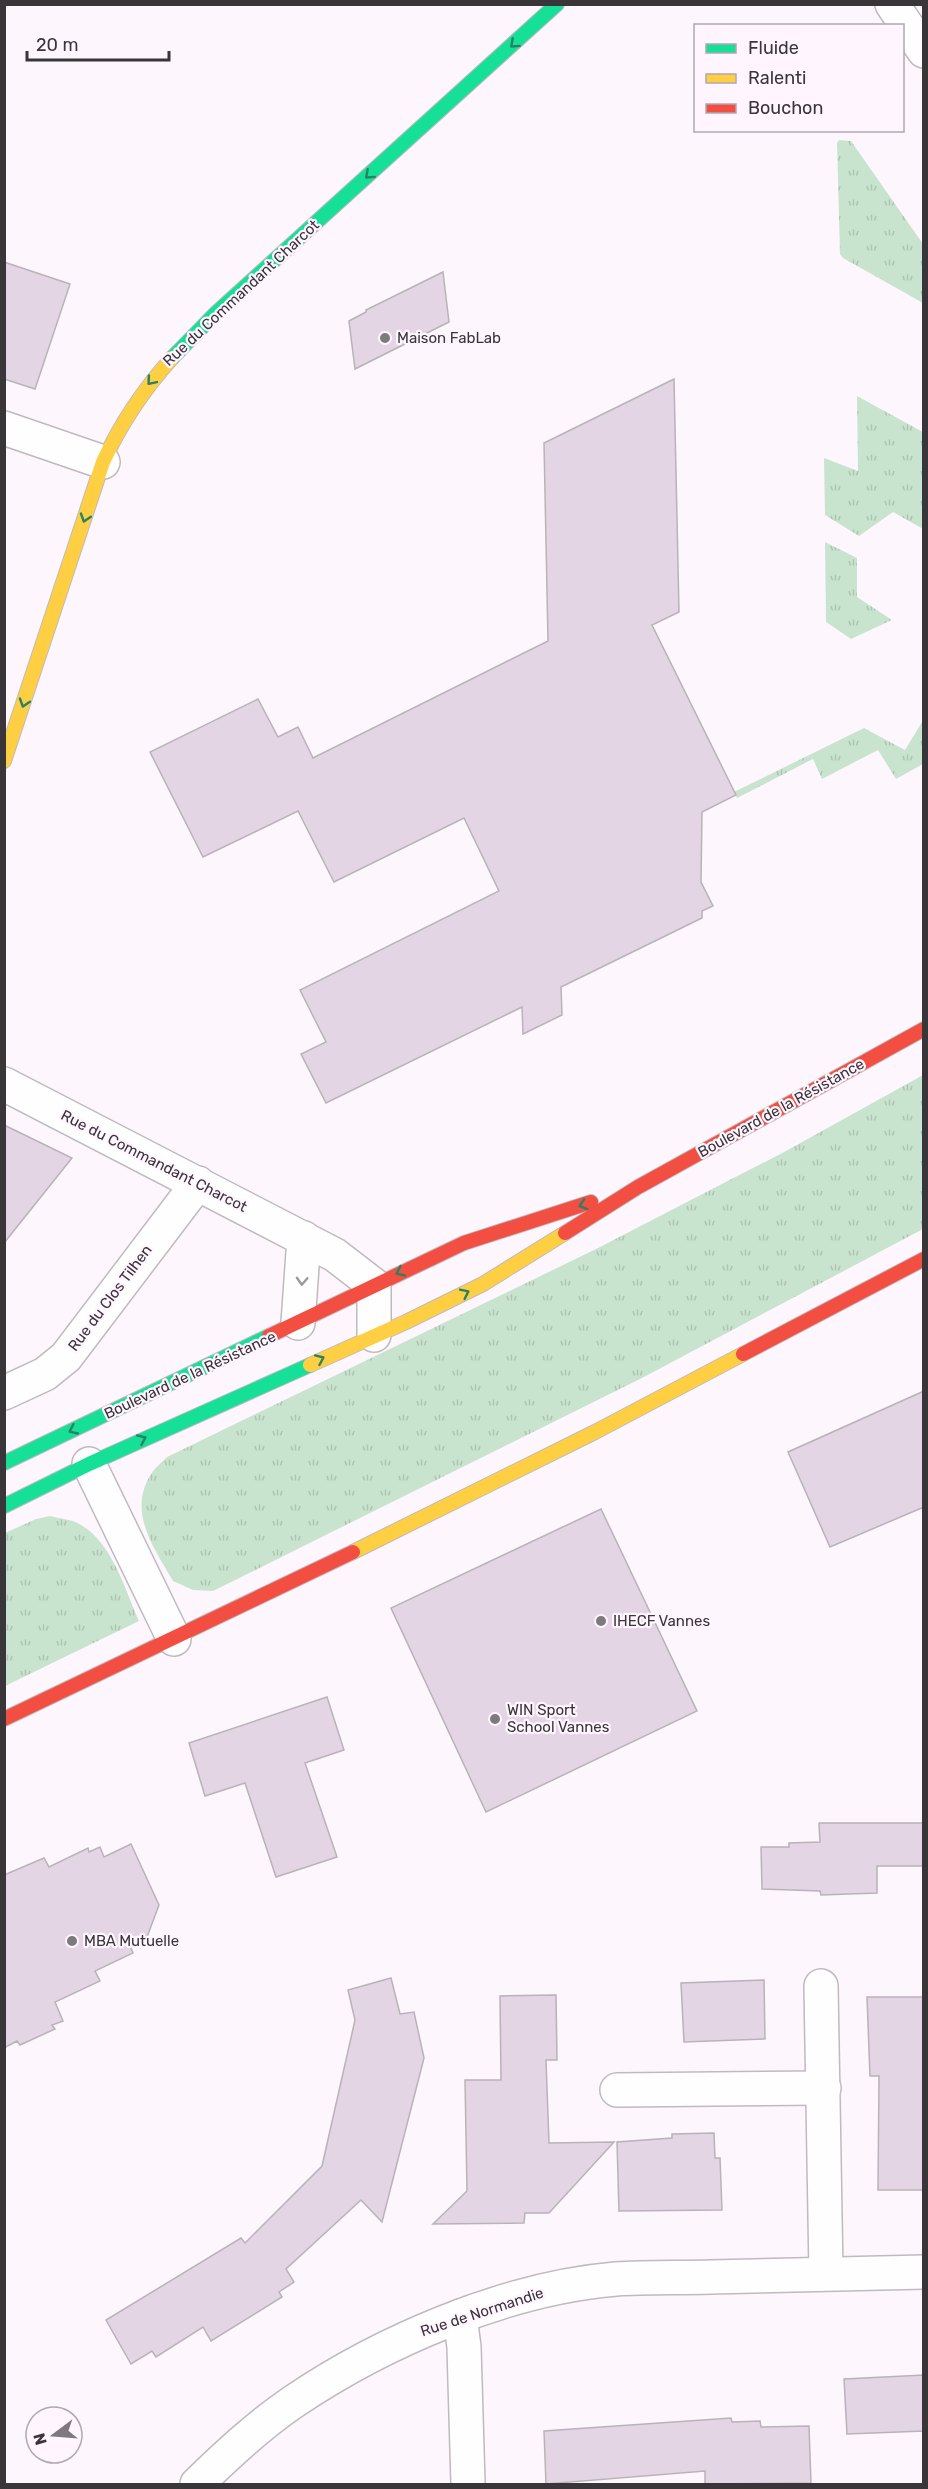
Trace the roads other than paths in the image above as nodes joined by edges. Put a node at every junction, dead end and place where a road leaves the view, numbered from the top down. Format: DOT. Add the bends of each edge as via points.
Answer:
graph roads {
  1 [pos="557,4"];
  2 [pos="892,4"];
  3 [pos="924,51"];
  4 [pos="4,428"];
  5 [pos="103,462"];
  6 [pos="4,761"];
  7 [pos="924,1029"];
  8 [pos="4,1084"];
  9 [pos="198,1183"];
  10 [pos="638,1186"];
  11 [pos="304,1238"];
  12 [pos="924,1259"];
  13 [pos="374,1285"];
  14 [pos="298,1323"];
  15 [pos="374,1335"];
  16 [pos="4,1393"];
  17 [pos="4,1463"];
  18 [pos="89,1464"];
  19 [pos="4,1506"];
  20 [pos="174,1639"];
  21 [pos="4,1719"];
  22 [pos="821,1986"];
  23 [pos="824,2088"];
  24 [pos="617,2090"];
  25 [pos="924,2272"];
  26 [pos="826,2273"];
  27 [pos="460,2316"];
  28 [pos="197,2484"];
  29 [pos="468,2484"];
  1 -- 5 [label="street, Rue du Commandant Charcot, one-way" via="174,354 145,388 111,441"];
  2 -- 3 [label="street"];
  4 -- 5 [label="street"];
  5 -- 6 [label="street, Rue du Commandant Charcot, one-way"];
  7 -- 10 [label="street, Boulevard de la Résistance"];
  8 -- 9 [label="street, Rue du Commandant Charcot"];
  9 -- 11 [label="street, Rue du Commandant Charcot"];
  9 -- 16 [label="street, Rue du Clos Tilhen" via="66,1357 45,1374"];
  10 -- 13 [label="street, Boulevard de la Résistance, one-way" via="464,1243"];
  15 -- 10 [label="street, Boulevard de la Résistance, one-way" via="483,1284"];
  11 -- 13 [label="street, Rue du Commandant Charcot" via="335,1255"];
  11 -- 14 [label="street, one-way"];
  12 -- 20 [label="street" via="595,1432"];
  13 -- 14 [label="street, Boulevard de la Résistance"];
  13 -- 15 [label="street"];
  14 -- 17 [label="street, Boulevard de la Résistance, one-way"];
  18 -- 15 [label="street, Boulevard de la Résistance, one-way"];
  18 -- 19 [label="street, Boulevard de la Résistance"];
  18 -- 20 [label="street"];
  20 -- 21 [label="street"];
  22 -- 23 [label="street"];
  23 -- 24 [label="street"];
  23 -- 26 [label="street"];
  25 -- 26 [label="street, Rue de Normandie"];
  26 -- 27 [label="street, Rue de Normandie" via="615,2280 557,2289"];
  27 -- 28 [label="street, Rue de Normandie" via="338,2373 291,2403 233,2449"];
  27 -- 29 [label="street"];
}
